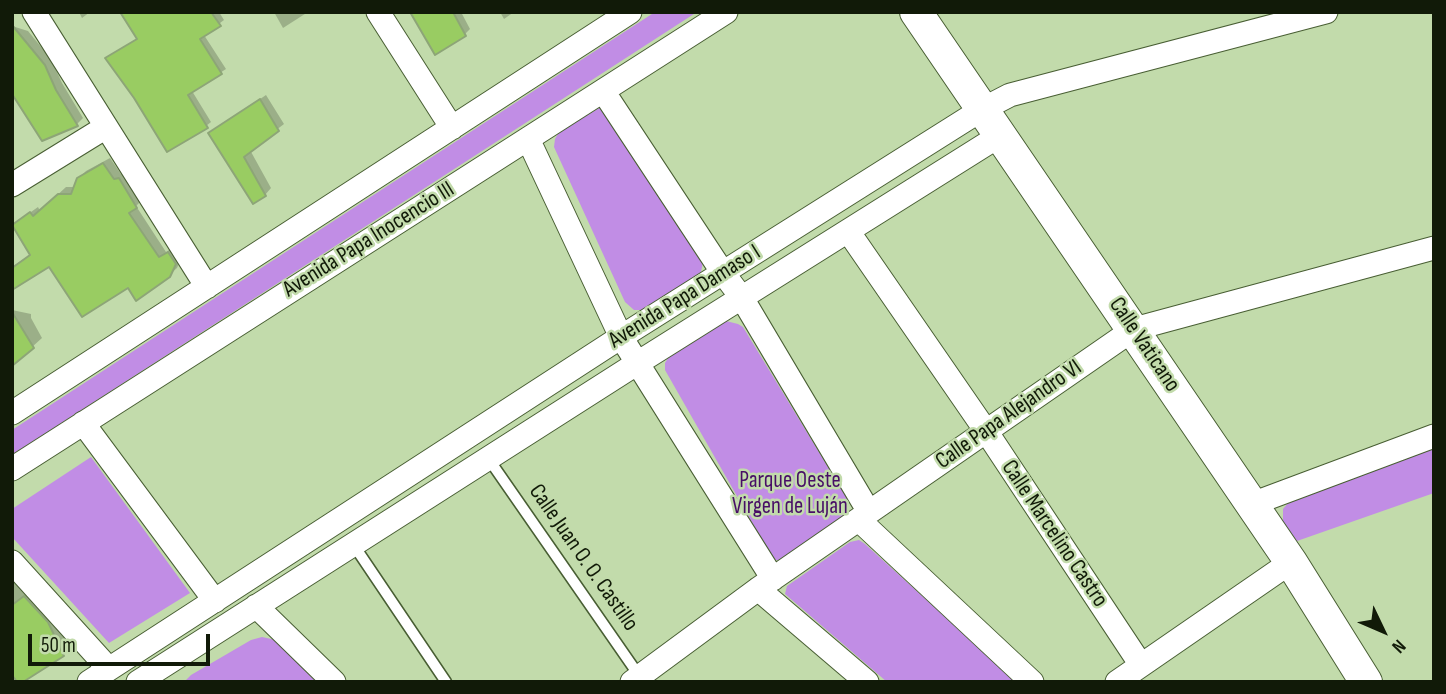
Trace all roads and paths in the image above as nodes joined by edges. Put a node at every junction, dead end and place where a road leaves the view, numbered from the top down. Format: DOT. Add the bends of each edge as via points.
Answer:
graph roads {
  1 [pos="34,12"];
  2 [pos="378,12"];
  3 [pos="630,12"];
  4 [pos="726,12"];
  5 [pos="916,12"];
  6 [pos="1326,12"];
  7 [pos="604,91"];
  8 [pos="981,110"];
  9 [pos="106,127"];
  10 [pos="452,128"];
  11 [pos="999,136"];
  12 [pos="528,139"];
  13 [pos="12,185"];
  14 [pos="849,231"];
  15 [pos="1434,248"];
  16 [pos="723,273"];
  17 [pos="207,287"];
  18 [pos="742,298"];
  19 [pos="1134,328"];
  20 [pos="621,337"];
  21 [pos="636,364"];
  22 [pos="12,413"];
  23 [pos="83,423"];
  24 [pos="986,431"];
  25 [pos="1434,436"];
  26 [pos="488,458"];
  27 [pos="12,469"];
  28 [pos="1252,504"];
  29 [pos="864,516"];
  30 [pos="353,544"];
  31 [pos="12,562"];
  32 [pos="1291,562"];
  33 [pos="765,584"];
  34 [pos="215,601"];
  35 [pos="256,606"];
  36 [pos="1141,665"];
  37 [pos="109,669"];
  38 [pos="150,679"];
  39 [pos="638,680"];
  40 [pos="89,682"];
  41 [pos="334,682"];
  42 [pos="446,682"];
  43 [pos="867,682"];
  44 [pos="1032,682"];
  45 [pos="1116,682"];
  46 [pos="1366,682"];
  1 -- 9 [label="street"];
  2 -- 10 [label="street"];
  3 -- 10 [label="street, Avenida Papa Inocencio III"];
  4 -- 7 [label="street, Avenida Papa Inocencio III"];
  5 -- 8 [label="street, Calle Vaticano"];
  6 -- 8 [label="street, Avenida Papa Damaso I" via="1010,94"];
  7 -- 12 [label="street, Avenida Papa Inocencio III"];
  7 -- 16 [label="street"];
  8 -- 11 [label="street, Calle Vaticano"];
  8 -- 16 [label="street, Avenida Papa Damaso I"];
  9 -- 13 [label="street"];
  9 -- 17 [label="street"];
  10 -- 17 [label="street, Avenida Papa Inocencio III"];
  11 -- 14 [label="street, Avenida Papa Damaso I"];
  11 -- 19 [label="street, Calle Vaticano"];
  12 -- 20 [label="street"];
  12 -- 23 [label="street, Avenida Papa Inocencio III"];
  14 -- 18 [label="street, Avenida Papa Damaso I"];
  14 -- 24 [label="street, Calle Marcelino Castro"];
  15 -- 19 [label="street, Calle Papa Alejandro VI"];
  16 -- 18 [label="street"];
  16 -- 20 [label="street, Avenida Papa Damaso I"];
  17 -- 22 [label="street, Avenida Papa Inocencio III"];
  18 -- 21 [label="street, Avenida Papa Damaso I"];
  18 -- 29 [label="street"];
  19 -- 24 [label="street, Calle Papa Alejandro VI"];
  19 -- 28 [label="street, Calle Vaticano"];
  20 -- 21 [label="street"];
  20 -- 34 [label="street, Avenida Papa Damaso I"];
  21 -- 26 [label="street, Avenida Papa Damaso I"];
  21 -- 33 [label="street"];
  23 -- 27 [label="street, Avenida Papa Inocencio III"];
  23 -- 34 [label="street"];
  24 -- 29 [label="street, Calle Papa Alejandro VI"];
  24 -- 36 [label="street, Calle Marcelino Castro"];
  25 -- 28 [label="street"];
  26 -- 30 [label="street, Avenida Papa Damaso I"];
  26 -- 39 [label="lane, Calle Juan O. O. Castillo"];
  28 -- 32 [label="street, Calle Vaticano"];
  29 -- 33 [label="street, Calle Papa Alejandro VI"];
  29 -- 44 [label="street"];
  30 -- 35 [label="street, Avenida Papa Damaso I"];
  30 -- 42 [label="lane"];
  31 -- 37 [label="street"];
  32 -- 36 [label="street"];
  32 -- 46 [label="street, Calle Vaticano"];
  33 -- 39 [label="street, Calle Papa Alejandro VI"];
  33 -- 43 [label="street"];
  34 -- 37 [label="street, Avenida Papa Damaso I"];
  35 -- 38 [label="street, Avenida Papa Damaso I"];
  35 -- 41 [label="street"];
  36 -- 45 [label="street"];
  37 -- 40 [label="street, Avenida Papa Damaso I"];
}
